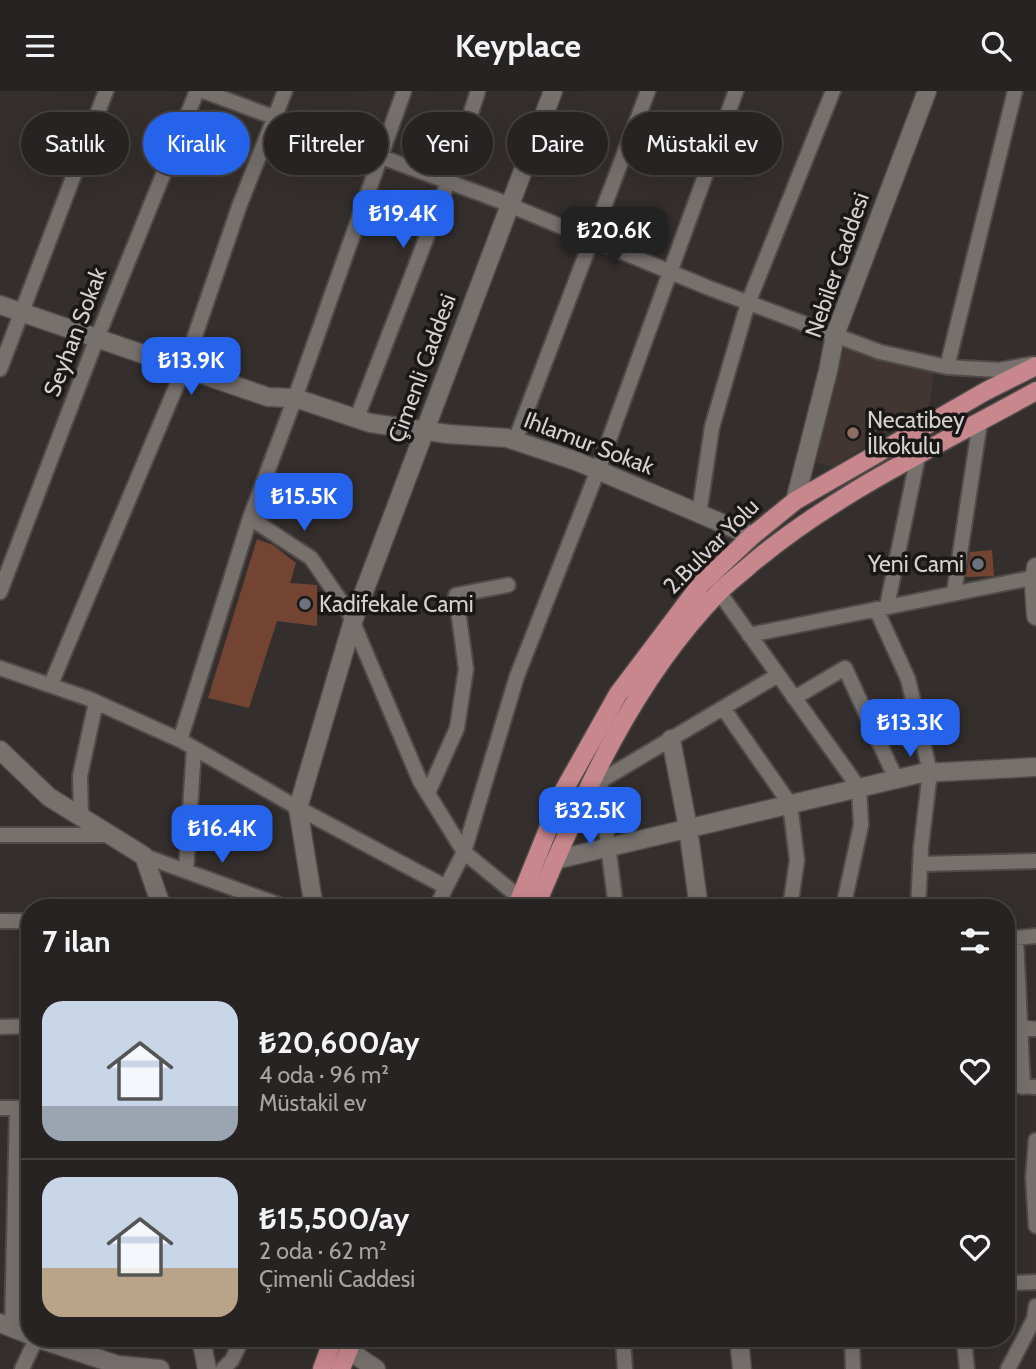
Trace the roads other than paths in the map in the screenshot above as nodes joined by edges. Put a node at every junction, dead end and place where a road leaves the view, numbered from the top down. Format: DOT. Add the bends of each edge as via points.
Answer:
graph roads {
  1 [pos="106,91"];
  2 [pos="197,91"];
  3 [pos="203,91"];
  4 [pos="285,91"];
  5 [pos="404,91"];
  6 [pos="478,91"];
  7 [pos="553,91"];
  8 [pos="648,91"];
  9 [pos="736,91"];
  10 [pos="833,91"];
  11 [pos="927,91"];
  12 [pos="1015,91"];
  13 [pos="276,112"];
  14 [pos="264,114"];
  15 [pos="388,135"];
  16 [pos="264,143"];
  17 [pos="388,160"];
  18 [pos="374,175"];
  19 [pos="448,182"];
  20 [pos="509,205"];
  21 [pos="592,240"];
  22 [pos="671,272"];
  23 [pos="748,303"];
  24 [pos="0,305"];
  25 [pos="22,312"];
  26 [pos="835,335"];
  27 [pos="97,338"];
  28 [pos="1036,364"];
  29 [pos="947,367"];
  30 [pos="184,368"];
  31 [pos="0,369"];
  32 [pos="1036,391"];
  33 [pos="295,398"];
  34 [pos="356,420"];
  35 [pos="980,422"];
  36 [pos="425,431"];
  37 [pos="515,441"];
  38 [pos="918,456"];
  39 [pos="598,470"];
  40 [pos="795,501"];
  41 [pos="699,514"];
  42 [pos="250,518"];
  43 [pos="752,536"];
  44 [pos="1036,573"];
  45 [pos="508,585"];
  46 [pos="0,592"];
  47 [pos="719,592"];
  48 [pos="954,593"];
  49 [pos="881,608"];
  50 [pos="1036,616"];
  51 [pos="352,621"];
  52 [pos="749,635"];
  53 [pos="0,668"];
  54 [pos="778,675"];
  55 [pos="51,684"];
  56 [pos="794,698"];
  57 [pos="96,702"];
  58 [pos="723,708"];
  59 [pos="671,739"];
  60 [pos="180,740"];
  61 [pos="194,748"];
  62 [pos="0,750"];
  63 [pos="1036,767"];
  64 [pos="930,772"];
  65 [pos="896,779"];
  66 [pos="594,785"];
  67 [pos="859,788"];
  68 [pos="428,793"];
  69 [pos="790,804"];
  70 [pos="298,808"];
  71 [pos="81,817"];
  72 [pos="688,828"];
  73 [pos="0,835"];
  74 [pos="111,835"];
  75 [pos="608,847"];
  76 [pos="464,852"];
  77 [pos="144,856"];
  78 [pos="555,860"];
  79 [pos="1036,861"];
  80 [pos="920,864"];
  81 [pos="186,871"];
  82 [pos="446,887"];
  83 [pos="159,899"];
  84 [pos="263,899"];
  85 [pos="313,899"];
  86 [pos="440,899"];
  87 [pos="516,899"];
  88 [pos="526,899"];
  89 [pos="529,899"];
  90 [pos="615,899"];
  91 [pos="698,899"];
  92 [pos="791,899"];
  93 [pos="845,899"];
  94 [pos="918,899"];
  95 [pos="0,921"];
  96 [pos="21,921"];
  97 [pos="1036,936"];
  98 [pos="1015,939"];
  99 [pos="1015,1025"];
  100 [pos="21,1026"];
  101 [pos="0,1027"];
  102 [pos="1036,1029"];
  103 [pos="1015,1032"];
  104 [pos="1030,1087"];
  105 [pos="0,1108"];
  106 [pos="21,1108"];
  107 [pos="21,1134"];
  108 [pos="1036,1140"];
  109 [pos="1036,1226"];
  110 [pos="1036,1282"];
  111 [pos="1015,1283"];
  112 [pos="1036,1306"];
  113 [pos="6,1326"];
  114 [pos="33,1347"];
  115 [pos="62,1347"];
  116 [pos="203,1347"];
  117 [pos="238,1347"];
  118 [pos="330,1347"];
  119 [pos="349,1347"];
  120 [pos="352,1347"];
  121 [pos="624,1347"];
  122 [pos="740,1347"];
  123 [pos="852,1347"];
  124 [pos="965,1347"];
  125 [pos="22,1369"];
  126 [pos="150,1369"];
  127 [pos="160,1369"];
  128 [pos="207,1369"];
  129 [pos="223,1369"];
  130 [pos="322,1369"];
  131 [pos="341,1369"];
  132 [pos="376,1369"];
  133 [pos="625,1369"];
  134 [pos="741,1369"];
  135 [pos="853,1369"];
  136 [pos="967,1369"];
  137 [pos="1008,1369"];
  1 -- 25 [label="street"];
  2 -- 27 [label="street, Seyhan Sokak"];
  3 -- 14 [label="street"];
  4 -- 13 [label="street"];
  5 -- 15 [label="street"];
  6 -- 19 [label="street"];
  7 -- 20 [label="street, Çimenli Caddesi"];
  8 -- 21 [label="street"];
  9 -- 22 [label="street"];
  10 -- 23 [label="street"];
  11 -- 26 [label="street, Nebiler Caddesi"];
  12 -- 29 [label="street"];
  16 -- 30 [label="street"];
  17 -- 19 [label="street"];
  18 -- 33 [label="street"];
  19 -- 20 [label="street"];
  19 -- 34 [label="street"];
  20 -- 21 [label="street"];
  20 -- 36 [label="street, Çimenli Caddesi"];
  21 -- 22 [label="street"];
  21 -- 37 [label="street"];
  22 -- 23 [label="street"];
  22 -- 39 [label="street"];
  23 -- 26 [label="street"];
  23 -- 41 [label="street" via="712,427"];
  24 -- 25 [label="street, Ihlamur Sokak"];
  25 -- 27 [label="street, Ihlamur Sokak"];
  25 -- 31 [label="street"];
  26 -- 29 [label="street" via="880,352"];
  26 -- 40 [label="street, Nebiler Caddesi"];
  27 -- 30 [label="street, Ihlamur Sokak"];
  27 -- 46 [label="street, Seyhan Sokak"];
  28 -- 29 [label="street" via="999,370"];
  28 -- 40 [label="main road, 2.Bulvar Yolu"];
  30 -- 33 [label="street, Ihlamur Sokak" via="268,397"];
  30 -- 55 [label="street"];
  32 -- 35 [label="main road, 2.Bulvar Yolu"];
  33 -- 34 [label="street, Ihlamur Sokak"];
  33 -- 42 [label="street"];
  34 -- 36 [label="street, Ihlamur Sokak"];
  35 -- 38 [label="main road, 2.Bulvar Yolu"];
  35 -- 48 [label="street"];
  36 -- 37 [label="street, Ihlamur Sokak"];
  36 -- 51 [label="street, Çimenli Caddesi"];
  37 -- 39 [label="street, Ihlamur Sokak"];
  38 -- 47 [label="main road, 2.Bulvar Yolu" via="784,537"];
  38 -- 49 [label="street"];
  39 -- 41 [label="street, Ihlamur Sokak"];
  39 -- 76 [label="street" via="517,676"];
  40 -- 43 [label="main road, 2.Bulvar Yolu"];
  41 -- 43 [label="street, Ihlamur Sokak"];
  42 -- 51 [label="street" via="310,558"];
  42 -- 60 [label="street"];
  43 -- 88 [label="main road, 2.Bulvar Yolu" via="701,585 618,694 564,790"];
  44 -- 48 [label="street"];
  44 -- 50 [label="street"];
  45 -- 68 [label="street" via="456,595 466,669 457,728"];
  47 -- 52 [label="street"];
  47 -- 66 [label="main road, 2.Bulvar Yolu" via="632,704"];
  48 -- 49 [label="street"];
  49 -- 52 [label="street"];
  49 -- 64 [label="street" via="908,679"];
  51 -- 68 [label="street"];
  51 -- 70 [label="street, Çimenli Caddesi"];
  52 -- 54 [label="street"];
  53 -- 55 [label="street"];
  54 -- 56 [label="street"];
  54 -- 58 [label="street"];
  55 -- 57 [label="street"];
  56 -- 65 [label="street" via="845,668"];
  56 -- 67 [label="street"];
  57 -- 60 [label="street"];
  57 -- 71 [label="street" via="80,776"];
  58 -- 59 [label="street"];
  58 -- 69 [label="street"];
  59 -- 66 [label="street"];
  59 -- 72 [label="street"];
  60 -- 61 [label="street"];
  61 -- 70 [label="street"];
  61 -- 81 [label="street"];
  62 -- 71 [label="street" via="49,797"];
  63 -- 64 [label="street"];
  64 -- 65 [label="street"];
  64 -- 80 [label="street"];
  65 -- 67 [label="street"];
  66 -- 75 [label="street"];
  66 -- 78 [label="main road, 2.Bulvar Yolu"];
  67 -- 69 [label="street"];
  67 -- 93 [label="street" via="861,825"];
  68 -- 76 [label="street"];
  69 -- 72 [label="street"];
  69 -- 92 [label="street" via="797,860"];
  70 -- 82 [label="street"];
  70 -- 85 [label="street, Çimenli Caddesi"];
  71 -- 74 [label="street"];
  72 -- 75 [label="street"];
  72 -- 91 [label="street"];
  73 -- 74 [label="street"];
  74 -- 77 [label="street"];
  75 -- 78 [label="street"];
  75 -- 90 [label="street"];
  76 -- 82 [label="street"];
  76 -- 87 [label="street"];
  77 -- 81 [label="street"];
  77 -- 83 [label="street"];
  78 -- 89 [label="main road, 2.Bulvar Yolu"];
  79 -- 80 [label="street"];
  80 -- 94 [label="street"];
  81 -- 84 [label="street"];
  82 -- 86 [label="street"];
  95 -- 96 [label="street"];
  97 -- 98 [label="street"];
  99 -- 102 [label="street"];
  100 -- 101 [label="street"];
  103 -- 104 [label="street"];
  105 -- 106 [label="street"];
  107 -- 113 [label="street"];
  108 -- 109 [label="street"];
  110 -- 111 [label="street"];
  112 -- 137 [label="street"];
  114 -- 125 [label="street"];
  115 -- 126 [label="street" via="118,1365"];
  116 -- 128 [label="street"];
  117 -- 129 [label="street"];
  118 -- 130 [label="main road"];
  119 -- 131 [label="main road"];
  120 -- 132 [label="street"];
  121 -- 133 [label="street"];
  122 -- 134 [label="street"];
  123 -- 135 [label="street"];
  124 -- 136 [label="street"];
  126 -- 127 [label="street"];
}
